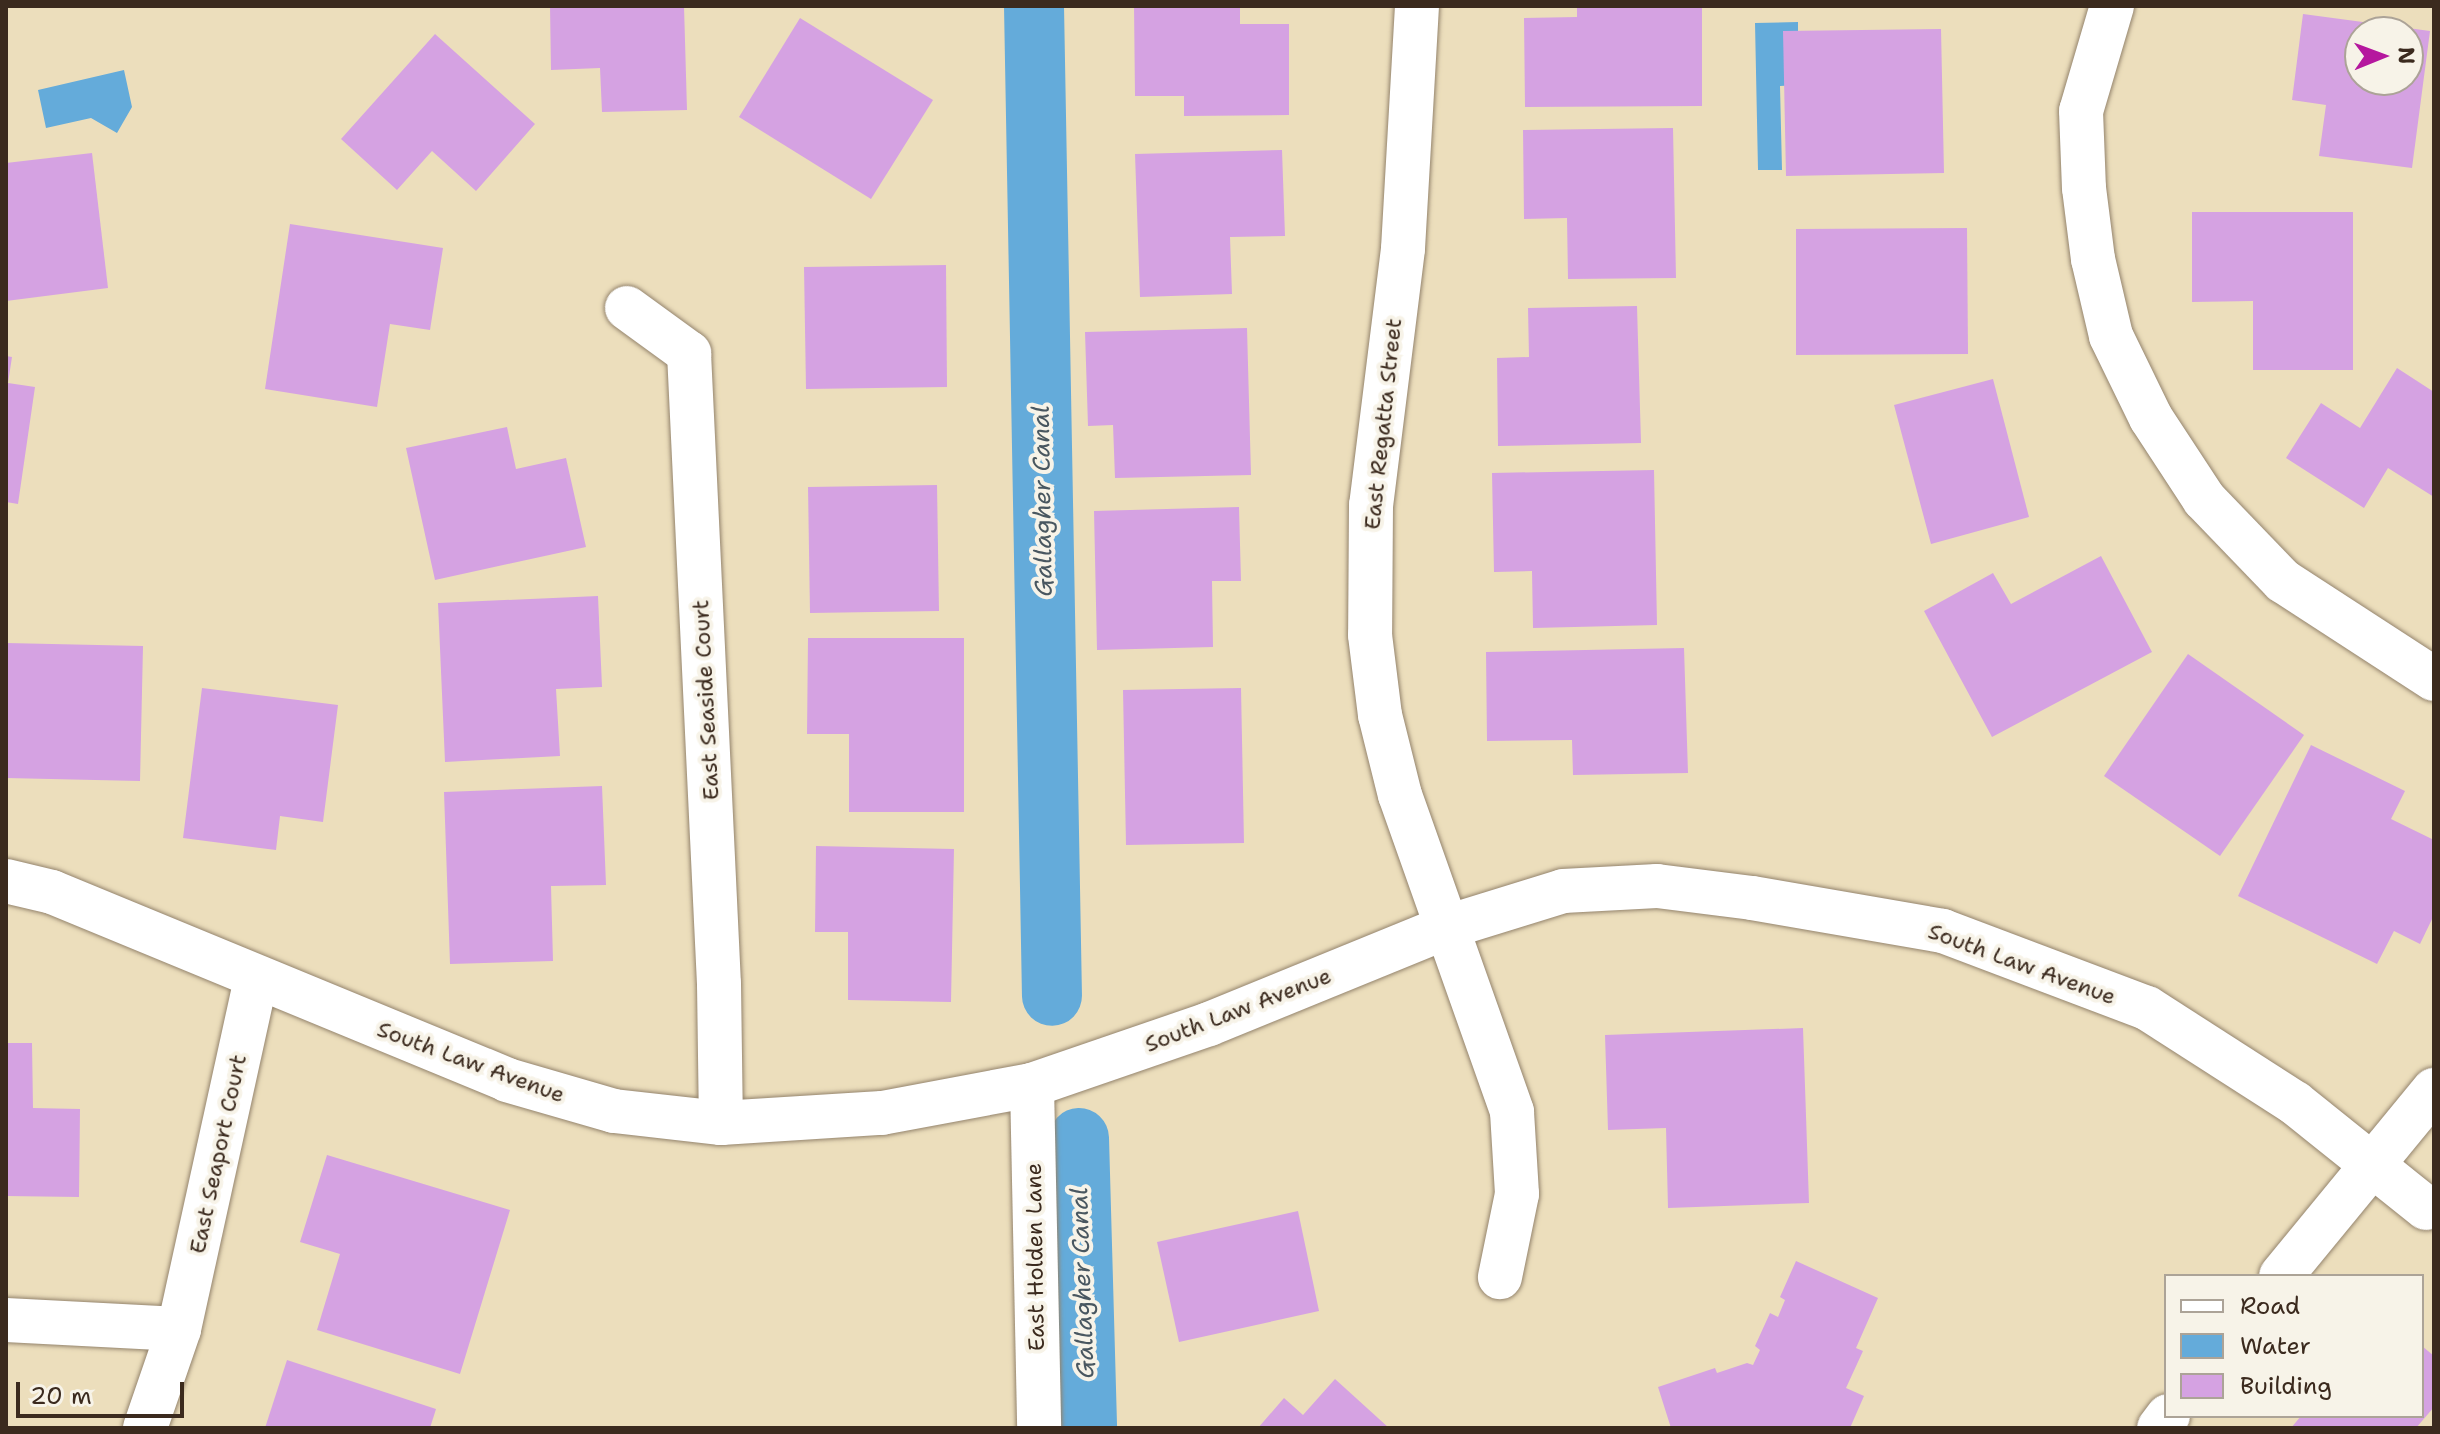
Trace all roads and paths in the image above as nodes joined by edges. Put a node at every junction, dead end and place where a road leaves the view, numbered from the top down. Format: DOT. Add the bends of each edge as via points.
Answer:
graph roads {
  1 [pos="1417,6"];
  2 [pos="2112,6"];
  3 [pos="627,308"];
  4 [pos="2434,679"];
  5 [pos="6,881"];
  6 [pos="1447,927"];
  7 [pos="256,979"];
  8 [pos="1032,1085"];
  9 [pos="2434,1090"];
  10 [pos="721,1123"];
  11 [pos="2371,1164"];
  12 [pos="2431,1216"];
  13 [pos="2283,1274"];
  14 [pos="1500,1277"];
  15 [pos="6,1320"];
  16 [pos="179,1329"];
  17 [pos="145,1428"];
  18 [pos="1039,1428"];
  1 -- 6 [label="street, East Regatta Street" via="1403,249 1371,505 1370,635 1380,715 1400,795"];
  2 -- 4 [label="street" via="2081,111 2093,259 2117,349 2151,418 2204,499 2253,551 2283,581"];
  3 -- 10 [label="street, East Seaside Court" via="689,353"];
  5 -- 7 [label="street, South Law Avenue" via="52,892"];
  6 -- 8 [label="street, South Law Avenue" via="1209,1024"];
  6 -- 11 [label="street, South Law Avenue" via="1563,891 1657,886 1943,931 2147,1008 2295,1103"];
  6 -- 14 [label="street, East Regatta Street" via="1512,1112 1517,1194"];
  7 -- 10 [label="street, South Law Avenue" via="507,1080 614,1111"];
  7 -- 16 [label="street, East Seaport Court"];
  8 -- 10 [label="street, South Law Avenue" via="882,1113"];
  8 -- 18 [label="street, East Holden Lane"];
  9 -- 11 [label="street"];
  11 -- 12 [label="street, South Law Avenue"];
  11 -- 13 [label="street"];
  15 -- 16 [label="street"];
  16 -- 17 [label="street, East Seaport Court"];
}
